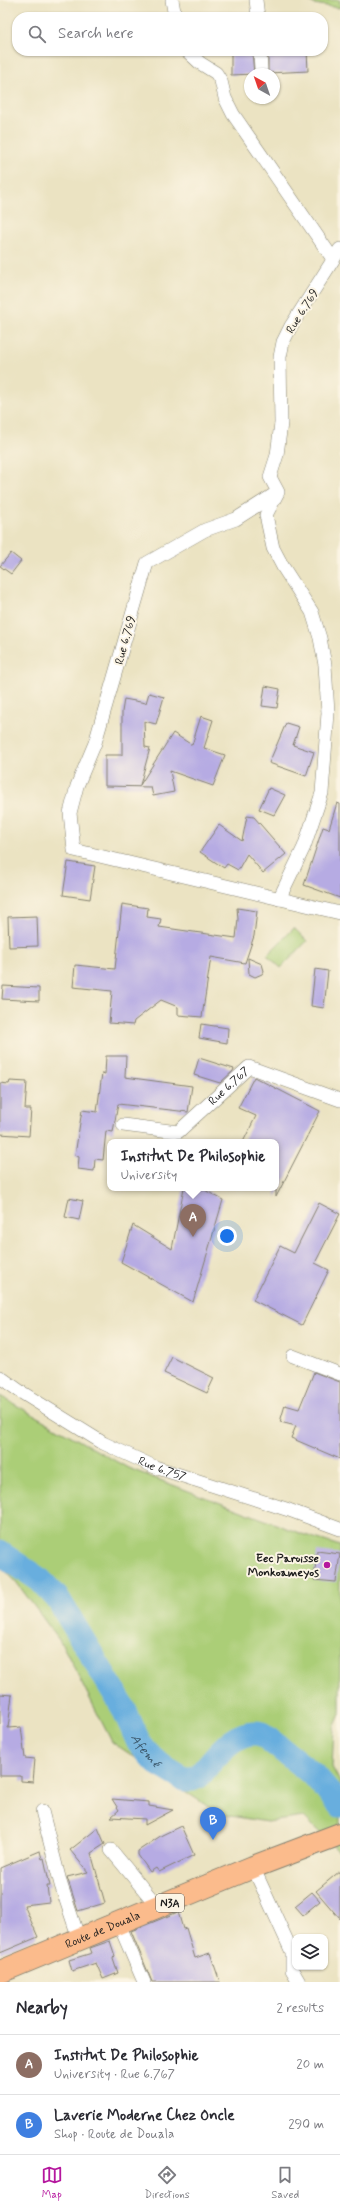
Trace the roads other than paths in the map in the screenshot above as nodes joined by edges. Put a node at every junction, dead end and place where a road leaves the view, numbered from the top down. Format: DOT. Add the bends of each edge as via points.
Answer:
graph roads {
  1 [pos="172,0"];
  2 [pos="256,0"];
  3 [pos="173,12"];
  4 [pos="257,12"];
  5 [pos="192,56"];
  6 [pos="260,56"];
  7 [pos="261,68"];
  8 [pos="336,254"];
  9 [pos="278,492"];
  10 [pos="279,899"];
  11 [pos="340,913"];
  12 [pos="340,1100"];
  13 [pos="123,1125"];
  14 [pos="293,1356"];
  15 [pos="340,1374"];
  16 [pos="0,1377"];
  17 [pos="340,1529"];
  18 [pos="42,1811"];
  19 [pos="338,1837"];
  20 [pos="111,1850"];
  21 [pos="253,1867"];
  22 [pos="159,1908"];
  23 [pos="119,1924"];
  24 [pos="79,1939"];
  25 [pos="0,1972"];
  26 [pos="144,1982"];
  27 [pos="299,1982"];
  1 -- 3 [label="street"];
  2 -- 4 [label="street"];
  5 -- 8 [label="street" via="216,73 233,114"];
  6 -- 7 [label="street"];
  8 -- 9 [label="street, Rue 6.769" via="283,342 280,357 281,423 277,455 270,477"];
  9 -- 10 [label="street" via="266,515 273,548 312,612 325,665 328,713 322,793 304,847"];
  9 -- 10 [label="street, Rue 6.769" via="236,519 205,530 147,563 95,743 77,786 70,813 74,850"];
  10 -- 11 [label="street, Rue 6.769"];
  12 -- 13 [label="street, Rue 6.767" via="249,1067 178,1132"];
  14 -- 15 [label="street"];
  16 -- 17 [label="street, Rue 6.757" via="103,1443 162,1469"];
  18 -- 24 [label="street" via="61,1885"];
  19 -- 21 [label="highway, Route de Douala / N3A"];
  20 -- 22 [label="street"];
  21 -- 22 [label="highway, Route de Douala / N3A"];
  21 -- 27 [label="street" via="292,1952 292,1970"];
  22 -- 23 [label="highway, Route de Douala / N3A"];
  23 -- 24 [label="highway, Route de Douala / N3A"];
  23 -- 26 [label="street"];
  24 -- 25 [label="highway, Route de Douala / N3A"];
}
